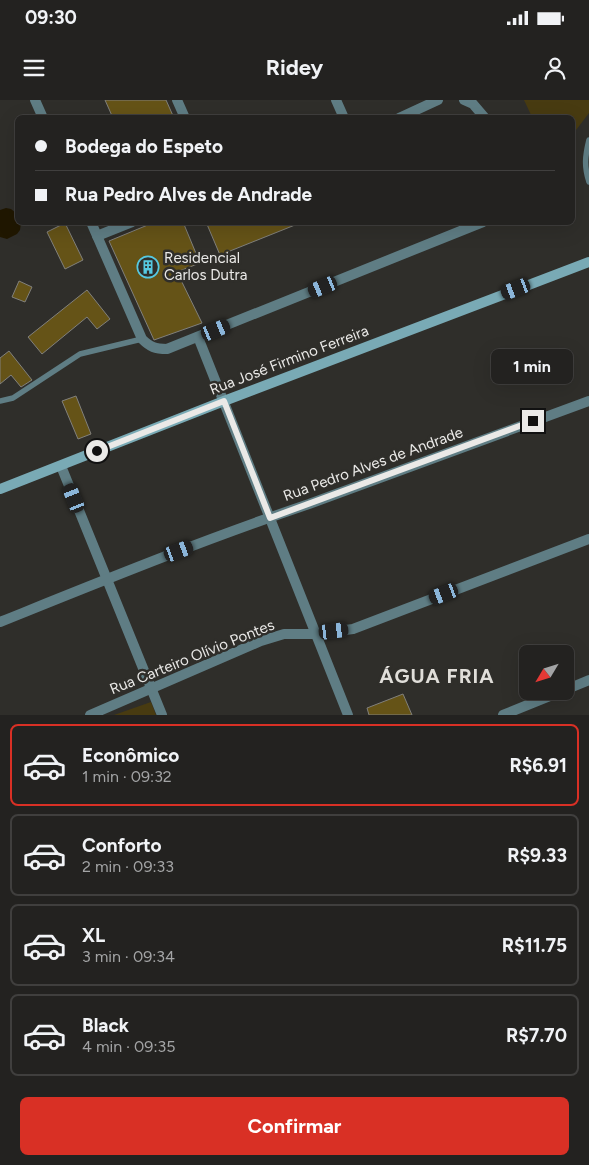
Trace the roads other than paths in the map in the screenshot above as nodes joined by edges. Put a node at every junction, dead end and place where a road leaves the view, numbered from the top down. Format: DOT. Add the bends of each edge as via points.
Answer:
graph roads {
  1 [pos="36,100"];
  2 [pos="177,100"];
  3 [pos="336,100"];
  4 [pos="438,100"];
  5 [pos="469,102"];
  6 [pos="43,115"];
  7 [pos="184,115"];
  8 [pos="343,115"];
  9 [pos="406,115"];
  10 [pos="482,115"];
  11 [pos="589,140"];
  12 [pos="589,182"];
  13 [pos="92,225"];
  14 [pos="124,225"];
  15 [pos="476,225"];
  16 [pos="97,236"];
  17 [pos="589,262"];
  18 [pos="198,337"];
  19 [pos="142,339"];
  20 [pos="0,401"];
  21 [pos="224,401"];
  22 [pos="589,401"];
  23 [pos="61,466"];
  24 [pos="0,489"];
  25 [pos="270,518"];
  26 [pos="589,539"];
  27 [pos="107,578"];
  28 [pos="0,622"];
  29 [pos="315,634"];
  30 [pos="589,680"];
  31 [pos="574,687"];
  32 [pos="153,688"];
  33 [pos="541,700"];
  34 [pos="90,715"];
  35 [pos="162,715"];
  36 [pos="348,715"];
  37 [pos="503,715"];
  1 -- 6 [label="street"];
  2 -- 7 [label="street"];
  3 -- 8 [label="street"];
  4 -- 9 [label="street"];
  5 -- 10 [label="street"];
  11 -- 12 [label="lane" via="585,157"];
  13 -- 16 [label="street"];
  14 -- 16 [label="street"];
  15 -- 18 [label="street"];
  16 -- 19 [label="street"];
  17 -- 21 [label="main road, Rua José Firmino Ferreira"];
  18 -- 19 [label="street" via="167,349 150,346"];
  18 -- 21 [label="street"];
  19 -- 20 [label="lane" via="80,354 13,398"];
  21 -- 23 [label="main road, Rua José Firmino Ferreira"];
  21 -- 25 [label="street"];
  22 -- 25 [label="street, Rua Pedro Alves de Andrade"];
  23 -- 24 [label="main road, Rua José Firmino Ferreira"];
  23 -- 27 [label="street"];
  25 -- 27 [label="street, Rua Pedro Alves de Andrade"];
  25 -- 29 [label="street"];
  26 -- 29 [label="street, Rua Carteiro Olívio Pontes" via="353,629"];
  27 -- 28 [label="street, Rua Pedro Alves de Andrade"];
  27 -- 32 [label="street"];
  29 -- 32 [label="street, Rua Carteiro Olívio Pontes" via="284,634 261,641"];
  29 -- 36 [label="street"];
  30 -- 31 [label="street"];
  32 -- 34 [label="street, Rua Carteiro Olívio Pontes"];
  32 -- 35 [label="street"];
  33 -- 37 [label="street"];
}
